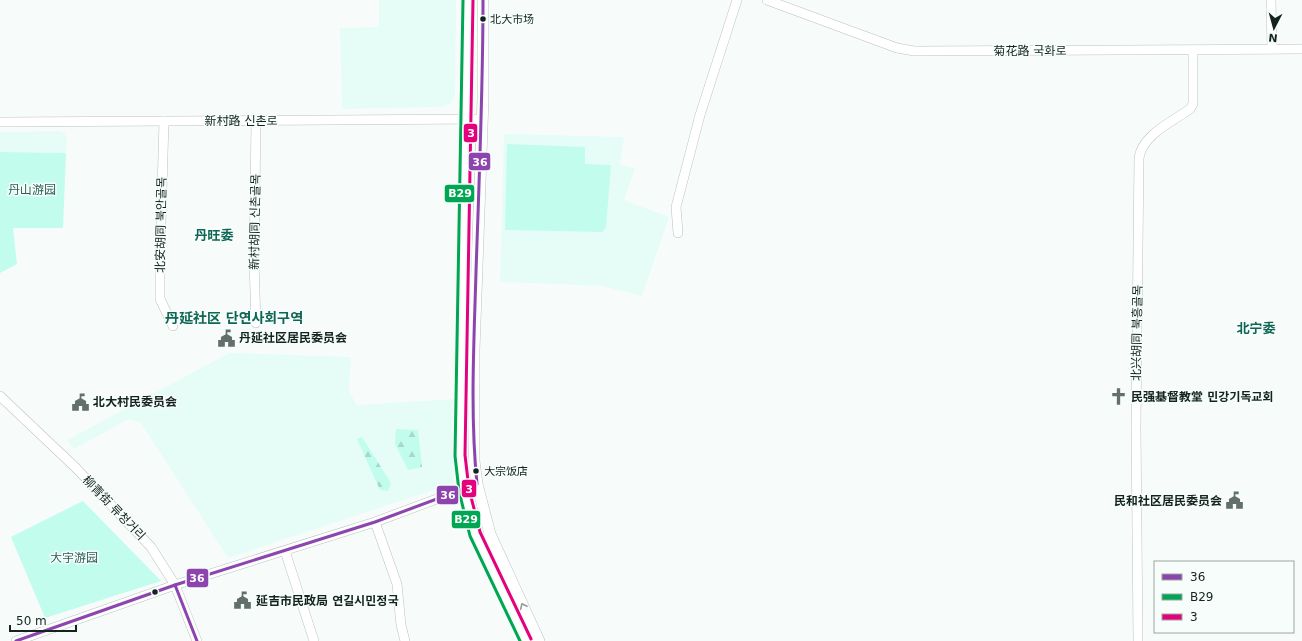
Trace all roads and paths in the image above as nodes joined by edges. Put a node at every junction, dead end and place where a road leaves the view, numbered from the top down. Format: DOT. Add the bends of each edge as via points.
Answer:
graph roads {
  1 [pos="468,0"];
  2 [pos="483,0"];
  3 [pos="737,0"];
  4 [pos="768,0"];
  5 [pos="1271,0"];
  6 [pos="1272,49"];
  7 [pos="1302,49"];
  8 [pos="1193,50"];
  9 [pos="466,119"];
  10 [pos="482,119"];
  11 [pos="164,121"];
  12 [pos="0,122"];
  13 [pos="256,122"];
  14 [pos="678,234"];
  15 [pos="256,323"];
  16 [pos="173,326"];
  17 [pos="0,396"];
  18 [pos="477,484"];
  19 [pos="464,490"];
  20 [pos="375,522"];
  21 [pos="285,551"];
  22 [pos="176,586"];
  23 [pos="16,641"];
  24 [pos="197,641"];
  25 [pos="314,641"];
  26 [pos="405,641"];
  27 [pos="526,641"];
  28 [pos="539,641"];
  29 [pos="1138,641"];
  1 -- 9 [label="main road"];
  2 -- 10 [label="main road"];
  3 -- 14 [label="street" via="700,115 676,207"];
  4 -- 8 [label="street, 菊花路 국화로" via="897,48 914,51"];
  5 -- 6 [label="street"];
  6 -- 7 [label="street, 菊花路 국화로"];
  6 -- 8 [label="street, 菊花路 국화로"];
  8 -- 29 [label="street, 北兴胡同 북흥골목" via="1193,104 1190,109 1149,138 1139,158 1136,426"];
  9 -- 10 [label="street, 新村路 신촌로"];
  9 -- 13 [label="street, 新村路 신촌로"];
  9 -- 19 [label="main road" via="460,418 460,455"];
  10 -- 18 [label="main road" via="473,427"];
  11 -- 12 [label="street, 新村路 신촌로"];
  11 -- 13 [label="street, 新村路 신촌로"];
  11 -- 16 [label="street, 北安胡同 북안골목" via="160,298"];
  13 -- 15 [label="street, 新村胡同 신촌골목"];
  17 -- 22 [label="street, 柳青街 류청거리" via="76,468 151,547"];
  18 -- 19 [label="street"];
  28 -- 18 [label="main road, one-way" via="490,534"];
  19 -- 20 [label="street"];
  19 -- 27 [label="main road" via="480,546"];
  20 -- 21 [label="street"];
  20 -- 26 [label="street" via="396,584"];
  21 -- 22 [label="street"];
  21 -- 25 [label="street"];
  22 -- 23 [label="street"];
  22 -- 24 [label="street, 柳青街 류청거리"];
}
